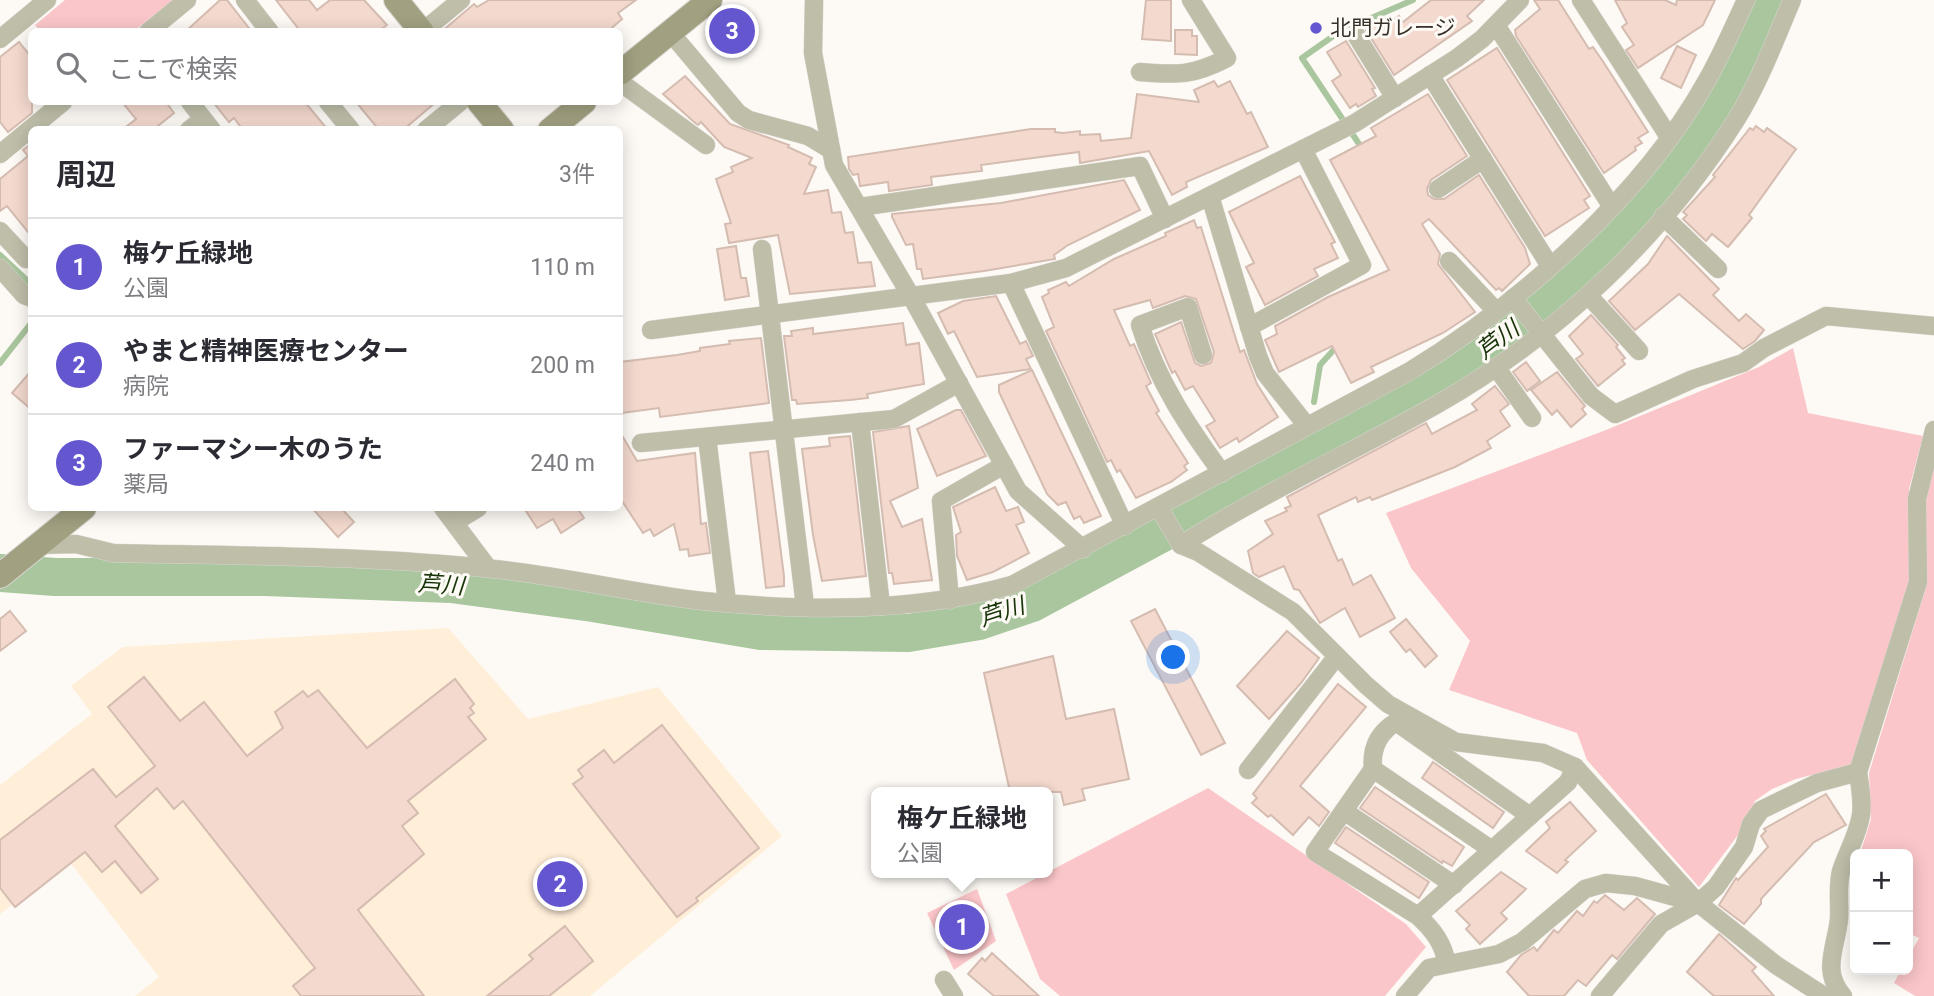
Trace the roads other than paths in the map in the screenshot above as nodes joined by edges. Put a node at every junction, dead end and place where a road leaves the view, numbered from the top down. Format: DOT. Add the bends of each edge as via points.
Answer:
graph roads {
  1 [pos="47,0"];
  2 [pos="187,0"];
  3 [pos="245,0"];
  4 [pos="396,0"];
  5 [pos="461,0"];
  6 [pos="710,0"];
  7 [pos="814,0"];
  8 [pos="1191,0"];
  9 [pos="1520,0"];
  10 [pos="1581,0"];
  11 [pos="1746,0"];
  12 [pos="1792,0"];
  13 [pos="1496,25"];
  14 [pos="153,28"];
  15 [pos="267,28"];
  16 [pos="419,28"];
  17 [pos="427,28"];
  18 [pos="670,32"];
  19 [pos="1356,35"];
  20 [pos="0,38"];
  21 [pos="623,71"];
  22 [pos="1139,72"];
  23 [pos="1430,75"];
  24 [pos="623,84"];
  25 [pos="1395,98"];
  26 [pos="60,105"];
  27 [pos="192,105"];
  28 [pos="330,105"];
  29 [pos="456,105"];
  30 [pos="481,105"];
  31 [pos="580,105"];
  32 [pos="34,126"];
  33 [pos="202,126"];
  34 [pos="348,126"];
  35 [pos="431,126"];
  36 [pos="499,126"];
  37 [pos="555,126"];
  38 [pos="28,131"];
  39 [pos="1668,136"];
  40 [pos="706,145"];
  41 [pos="1303,149"];
  42 [pos="831,150"];
  43 [pos="0,154"];
  44 [pos="1483,159"];
  45 [pos="1438,189"];
  46 [pos="1210,196"];
  47 [pos="860,207"];
  48 [pos="1612,207"];
  49 [pos="1663,216"];
  50 [pos="1165,219"];
  51 [pos="0,231"];
  52 [pos="762,249"];
  53 [pos="28,257"];
  54 [pos="1449,261"];
  55 [pos="1550,266"];
  56 [pos="0,268"];
  57 [pos="1718,269"];
  58 [pos="1012,284"];
  59 [pos="1588,295"];
  60 [pos="28,296"];
  61 [pos="912,298"];
  62 [pos="1513,298"];
  63 [pos="1496,311"];
  64 [pos="770,315"];
  65 [pos="1934,326"];
  66 [pos="1249,327"];
  67 [pos="651,330"];
  68 [pos="1542,334"];
  69 [pos="1639,351"];
  70 [pos="1203,355"];
  71 [pos="1496,368"];
  72 [pos="959,383"];
  73 [pos="1532,418"];
  74 [pos="860,422"];
  75 [pos="1307,426"];
  76 [pos="784,430"];
  77 [pos="1934,430"];
  78 [pos="707,437"];
  79 [pos="641,443"];
  80 [pos="1004,465"];
  81 [pos="1222,474"];
  82 [pos="1159,508"];
  83 [pos="80,511"];
  84 [pos="446,511"];
  85 [pos="473,511"];
  86 [pos="455,522"];
  87 [pos="1125,526"];
  88 [pos="1181,545"];
  89 [pos="1083,549"];
  90 [pos="29,552"];
  91 [pos="488,568"];
  92 [pos="0,576"];
  93 [pos="950,600"];
  94 [pos="727,602"];
  95 [pos="805,606"];
  96 [pos="881,606"];
  97 [pos="1337,656"];
  98 [pos="1575,767"];
  99 [pos="1373,769"];
  100 [pos="1248,770"];
  101 [pos="1858,772"];
  102 [pos="1344,811"];
  103 [pos="1530,817"];
  104 [pos="1492,850"];
  105 [pos="1454,885"];
  106 [pos="1698,903"];
  107 [pos="1418,916"];
  108 [pos="1447,964"];
  109 [pos="944,980"];
  110 [pos="1797,990"];
  111 [pos="954,996"];
  112 [pos="1405,996"];
  113 [pos="1600,996"];
  114 [pos="1824,996"];
  115 [pos="1843,996"];
  1 -- 20 [label="street"];
  2 -- 14 [label="street"];
  3 -- 15 [label="street"];
  4 -- 16 [label="street"];
  5 -- 17 [label="street"];
  6 -- 18 [label="street"];
  7 -- 42 [label="street" via="813,53"];
  8 -- 22 [label="street" via="1227,58 1200,72"];
  9 -- 13 [label="street"];
  10 -- 39 [label="street"];
  11 -- 39 [label="street" via="1706,83"];
  12 -- 49 [label="street" via="1736,120"];
  13 -- 23 [label="street"];
  13 -- 48 [label="street"];
  18 -- 21 [label="street"];
  18 -- 42 [label="street" via="738,113 749,121 808,136"];
  19 -- 25 [label="street"];
  23 -- 25 [label="street"];
  23 -- 44 [label="street"];
  24 -- 40 [label="street"];
  25 -- 41 [label="street"];
  26 -- 32 [label="street"];
  27 -- 33 [label="street"];
  28 -- 34 [label="street"];
  29 -- 35 [label="street"];
  30 -- 36 [label="street"];
  31 -- 37 [label="street"];
  38 -- 43 [label="street"];
  39 -- 48 [label="street"];
  41 -- 46 [label="street"];
  41 -- 66 [label="street" via="1362,265"];
  42 -- 47 [label="street" via="834,165"];
  44 -- 45 [label="street"];
  44 -- 55 [label="street"];
  46 -- 50 [label="street"];
  46 -- 66 [label="street"];
  47 -- 50 [label="street" via="1140,166"];
  47 -- 61 [label="street"];
  48 -- 55 [label="street"];
  49 -- 57 [label="street"];
  49 -- 59 [label="street"];
  50 -- 58 [label="street" via="1066,268"];
  51 -- 53 [label="street"];
  52 -- 64 [label="street"];
  54 -- 63 [label="street"];
  55 -- 62 [label="street"];
  56 -- 60 [label="street"];
  58 -- 61 [label="street"];
  58 -- 87 [label="street"];
  59 -- 68 [label="street"];
  59 -- 69 [label="street"];
  61 -- 64 [label="street"];
  61 -- 72 [label="street"];
  62 -- 63 [label="street"];
  62 -- 68 [label="street"];
  63 -- 75 [label="street" via="1419,365"];
  64 -- 67 [label="street"];
  64 -- 76 [label="street"];
  65 -- 68 [label="street" via="1826,316 1743,363 1693,379 1615,414 1591,396"];
  66 -- 75 [label="street" via="1265,373"];
  68 -- 71 [label="street"];
  70 -- 81 [label="street" via="1188,307 1140,325 1182,418"];
  71 -- 73 [label="street"];
  71 -- 88 [label="street"];
  72 -- 74 [label="street" via="894,419"];
  72 -- 80 [label="street"];
  74 -- 76 [label="street"];
  74 -- 96 [label="street"];
  75 -- 81 [label="street"];
  76 -- 78 [label="street"];
  76 -- 95 [label="street"];
  77 -- 101 [label="street" via="1917,499 1919,582"];
  78 -- 79 [label="street"];
  78 -- 94 [label="street"];
  80 -- 89 [label="street" via="1018,491"];
  80 -- 93 [label="street" via="941,501"];
  81 -- 82 [label="street"];
  82 -- 87 [label="street"];
  82 -- 88 [label="street"];
  83 -- 90 [label="street"];
  84 -- 86 [label="street"];
  85 -- 86 [label="street"];
  86 -- 91 [label="street"];
  87 -- 89 [label="street"];
  88 -- 97 [label="street" via="1293,612"];
  89 -- 93 [label="street" via="1012,585"];
  90 -- 91 [label="street" via="76,544 113,553 419,561"];
  90 -- 92 [label="street"];
  91 -- 94 [label="street"];
  93 -- 96 [label="street"];
  94 -- 95 [label="street"];
  95 -- 96 [label="street"];
  97 -- 98 [label="street" via="1388,704 1457,742 1543,753"];
  97 -- 100 [label="street"];
  98 -- 103 [label="street" via="1568,782"];
  98 -- 106 [label="street"];
  99 -- 102 [label="street"];
  99 -- 103 [label="street" via="1371,752 1385,729 1396,722"];
  99 -- 104 [label="street"];
  101 -- 106 [label="street" via="1817,783 1761,810 1744,847 1716,887"];
  101 -- 115 [label="street" via="1861,818 1841,873 1837,933 1829,957 1831,973"];
  102 -- 105 [label="street"];
  102 -- 107 [label="street" via="1315,852"];
  103 -- 104 [label="street"];
  104 -- 105 [label="street"];
  105 -- 107 [label="street"];
  106 -- 108 [label="street" via="1605,883 1585,889 1522,942 1499,954"];
  106 -- 110 [label="street"];
  106 -- 113 [label="street" via="1661,924"];
  107 -- 108 [label="street" via="1444,947"];
  108 -- 112 [label="street" via="1429,968"];
  109 -- 111 [label="street"];
  110 -- 114 [label="street"];
}
